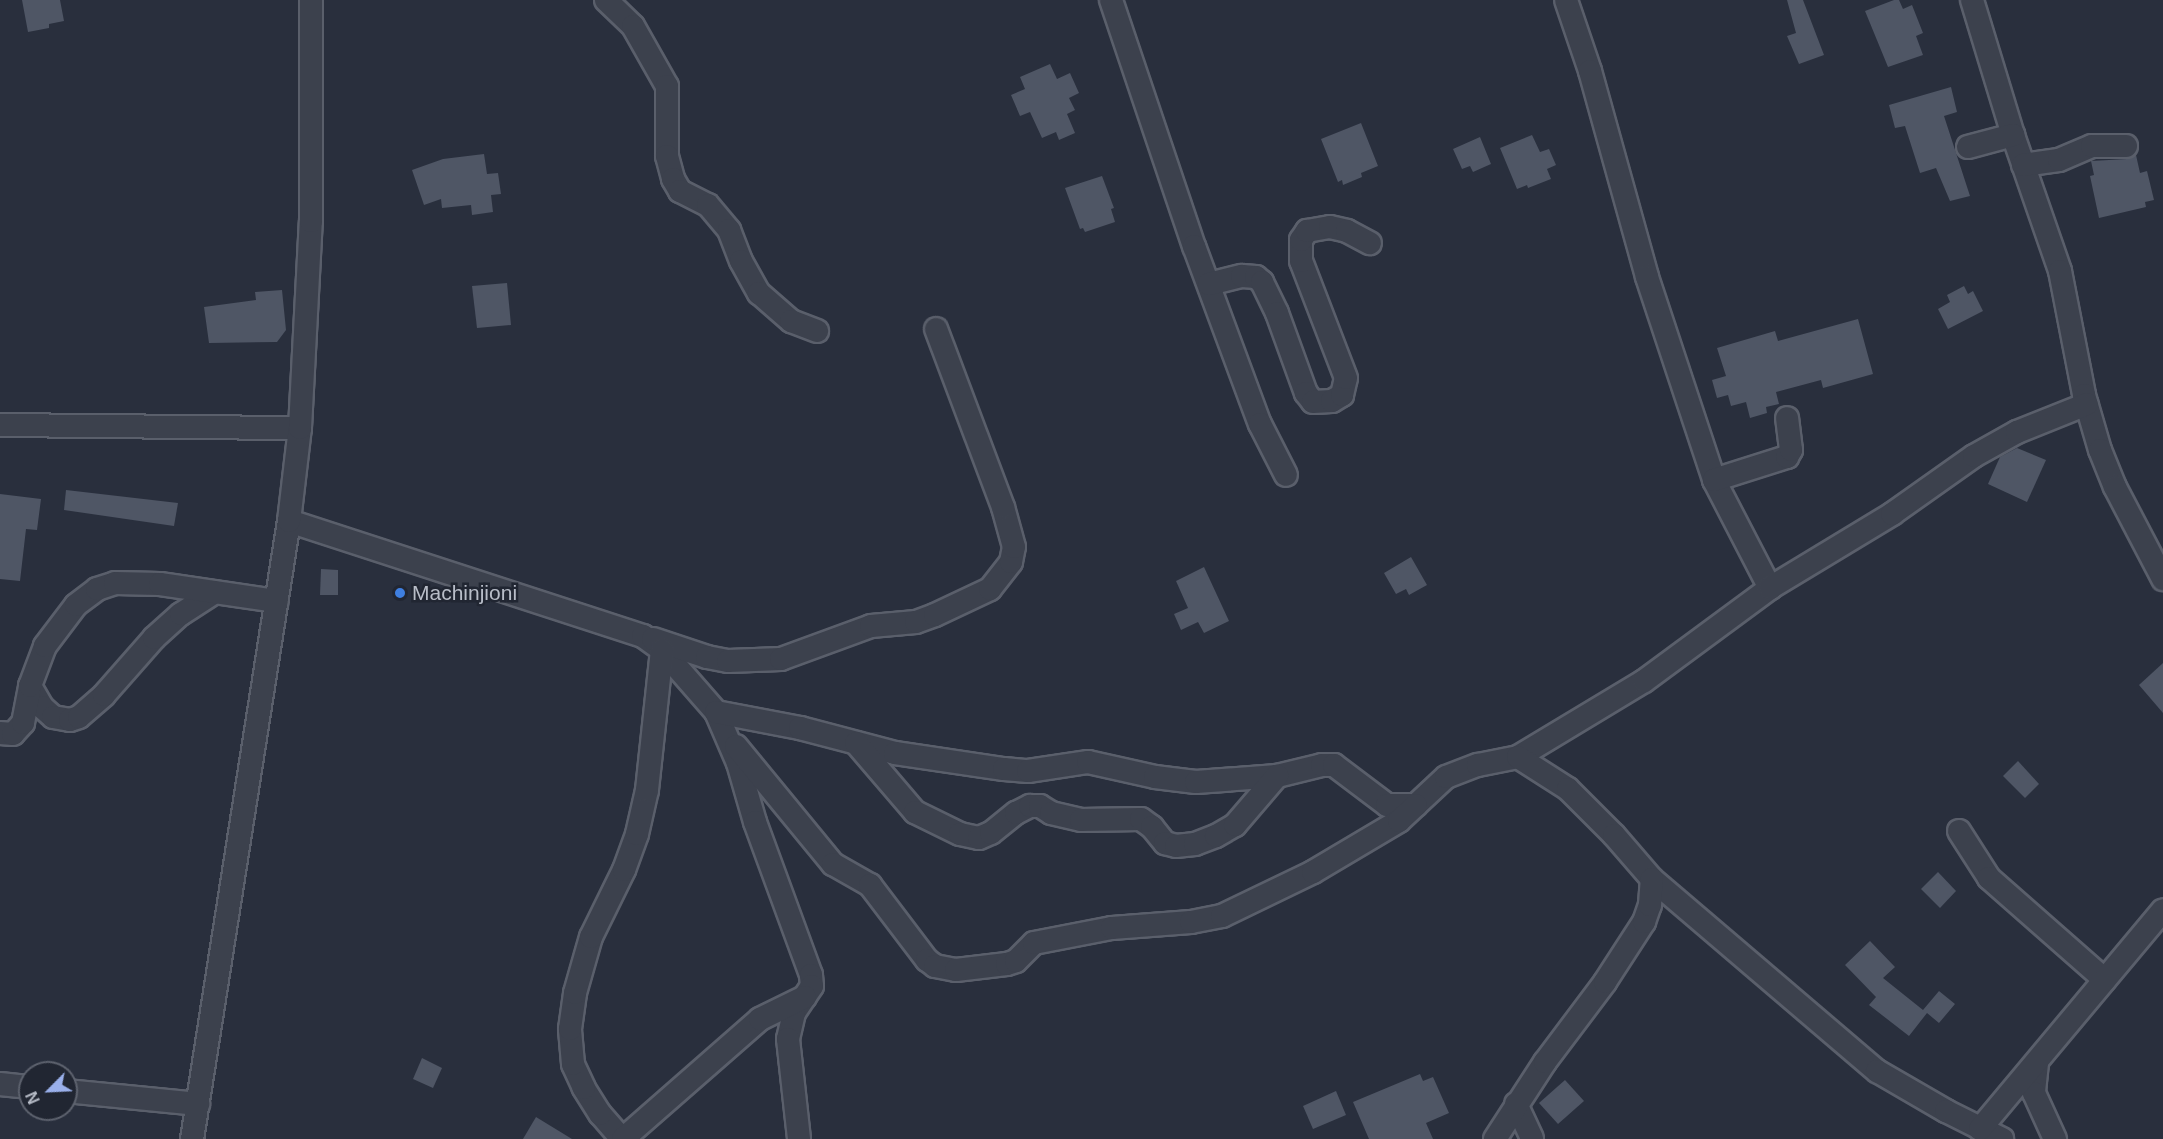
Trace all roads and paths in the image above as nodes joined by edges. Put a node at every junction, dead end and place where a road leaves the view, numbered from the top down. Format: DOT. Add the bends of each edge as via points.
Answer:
graph roads {
  1 [pos="311,0"];
  2 [pos="606,0"];
  3 [pos="1111,0"];
  4 [pos="1566,0"];
  5 [pos="1972,0"];
  6 [pos="2013,135"];
  7 [pos="2126,146"];
  8 [pos="1968,147"];
  9 [pos="2023,165"];
  10 [pos="1370,243"];
  11 [pos="1209,284"];
  12 [pos="936,329"];
  13 [pos="817,331"];
  14 [pos="2087,404"];
  15 [pos="1787,418"];
  16 [pos="0,425"];
  17 [pos="300,428"];
  18 [pos="1286,475"];
  19 [pos="1714,480"];
  20 [pos="289,521"];
  21 [pos="2163,579"];
  22 [pos="1770,588"];
  23 [pos="215,592"];
  24 [pos="277,601"];
  25 [pos="643,636"];
  26 [pos="662,650"];
  27 [pos="30,686"];
  28 [pos="716,712"];
  29 [pos="0,733"];
  30 [pos="728,736"];
  31 [pos="856,743"];
  32 [pos="1518,757"];
  33 [pos="1277,776"];
  34 [pos="1416,805"];
  35 [pos="1959,831"];
  36 [pos="1652,879"];
  37 [pos="2163,910"];
  38 [pos="2105,980"];
  39 [pos="805,997"];
  40 [pos="2037,1063"];
  41 [pos="0,1084"];
  42 [pos="18,1086"];
  43 [pos="78,1092"];
  44 [pos="198,1104"];
  45 [pos="1516,1104"];
  46 [pos="1980,1129"];
  47 [pos="192,1139"];
  48 [pos="622,1139"];
  49 [pos="799,1139"];
  50 [pos="1495,1139"];
  51 [pos="1532,1139"];
  52 [pos="2002,1139"];
  53 [pos="2055,1139"];
  1 -- 17 [label="street" via="311,221"];
  2 -- 13 [label="street" via="633,26 667,86 667,156 680,191 708,205 729,230 759,293 791,321"];
  3 -- 11 [label="street"];
  4 -- 19 [label="street" via="1590,71 1647,277"];
  5 -- 6 [label="street"];
  6 -- 8 [label="street"];
  6 -- 9 [label="street"];
  7 -- 9 [label="street" via="2092,146 2059,160"];
  9 -- 14 [label="street" via="2060,271"];
  10 -- 11 [label="street" via="1330,227 1307,231 1300,240 1301,261 1346,378 1342,395 1332,401 1313,402 1306,393 1262,282 1256,277 1242,276"];
  11 -- 18 [label="street" via="1252,405"];
  12 -- 25 [label="street" via="1003,507 1014,547 1011,562 990,589 935,615 909,623 871,626 781,659 707,657"];
  14 -- 21 [label="street" via="2115,487"];
  14 -- 22 [label="street" via="1999,441 1874,525"];
  15 -- 19 [label="street" via="1791,450 1787,457"];
  16 -- 17 [label="street"];
  17 -- 20 [label="street"];
  19 -- 22 [label="street"];
  20 -- 24 [label="street"];
  20 -- 25 [label="street"];
  22 -- 32 [label="street" via="1644,681"];
  23 -- 24 [label="street"];
  23 -- 27 [label="street" via="160,584 115,583 97,590 76,605 45,646"];
  23 -- 27 [label="street" via="154,638 79,717 53,717"];
  24 -- 44 [label="street"];
  25 -- 26 [label="street"];
  26 -- 28 [label="street"];
  26 -- 48 [label="street" via="647,790 637,834 591,937 575,993 570,1029 573,1064 584,1088"];
  27 -- 29 [label="street" via="23,723 12,734"];
  28 -- 30 [label="street"];
  28 -- 31 [label="street"];
  30 -- 34 [label="street" via="834,864 870,885 927,960 934,966 956,970 1016,961 1034,943 1112,928 1222,916 1313,872 1399,821"];
  30 -- 39 [label="street" via="784,904 808,963 812,986"];
  31 -- 33 [label="street" via="895,753 1028,771 1088,762 1196,782"];
  31 -- 33 [label="street" via="915,812 960,834 979,838 1016,813 1040,806 1051,813 1081,820 1140,819 1165,843 1195,844 1235,825"];
  32 -- 34 [label="street" via="1446,777"];
  32 -- 36 [label="street" via="1568,789"];
  33 -- 34 [label="street" via="1334,765 1387,805"];
  35 -- 38 [label="street" via="1989,878"];
  36 -- 45 [label="street" via="1644,922"];
  36 -- 46 [label="street" via="1877,1071"];
  37 -- 38 [label="street"];
  38 -- 40 [label="street"];
  39 -- 48 [label="street" via="760,1019"];
  39 -- 49 [label="street" via="789,1024 788,1039"];
  40 -- 46 [label="street"];
  40 -- 53 [label="street" via="2034,1093"];
  41 -- 42 [label="street"];
  43 -- 44 [label="street"];
  44 -- 47 [label="street"];
  45 -- 50 [label="street"];
  45 -- 51 [label="street"];
  46 -- 52 [label="street"];
}
